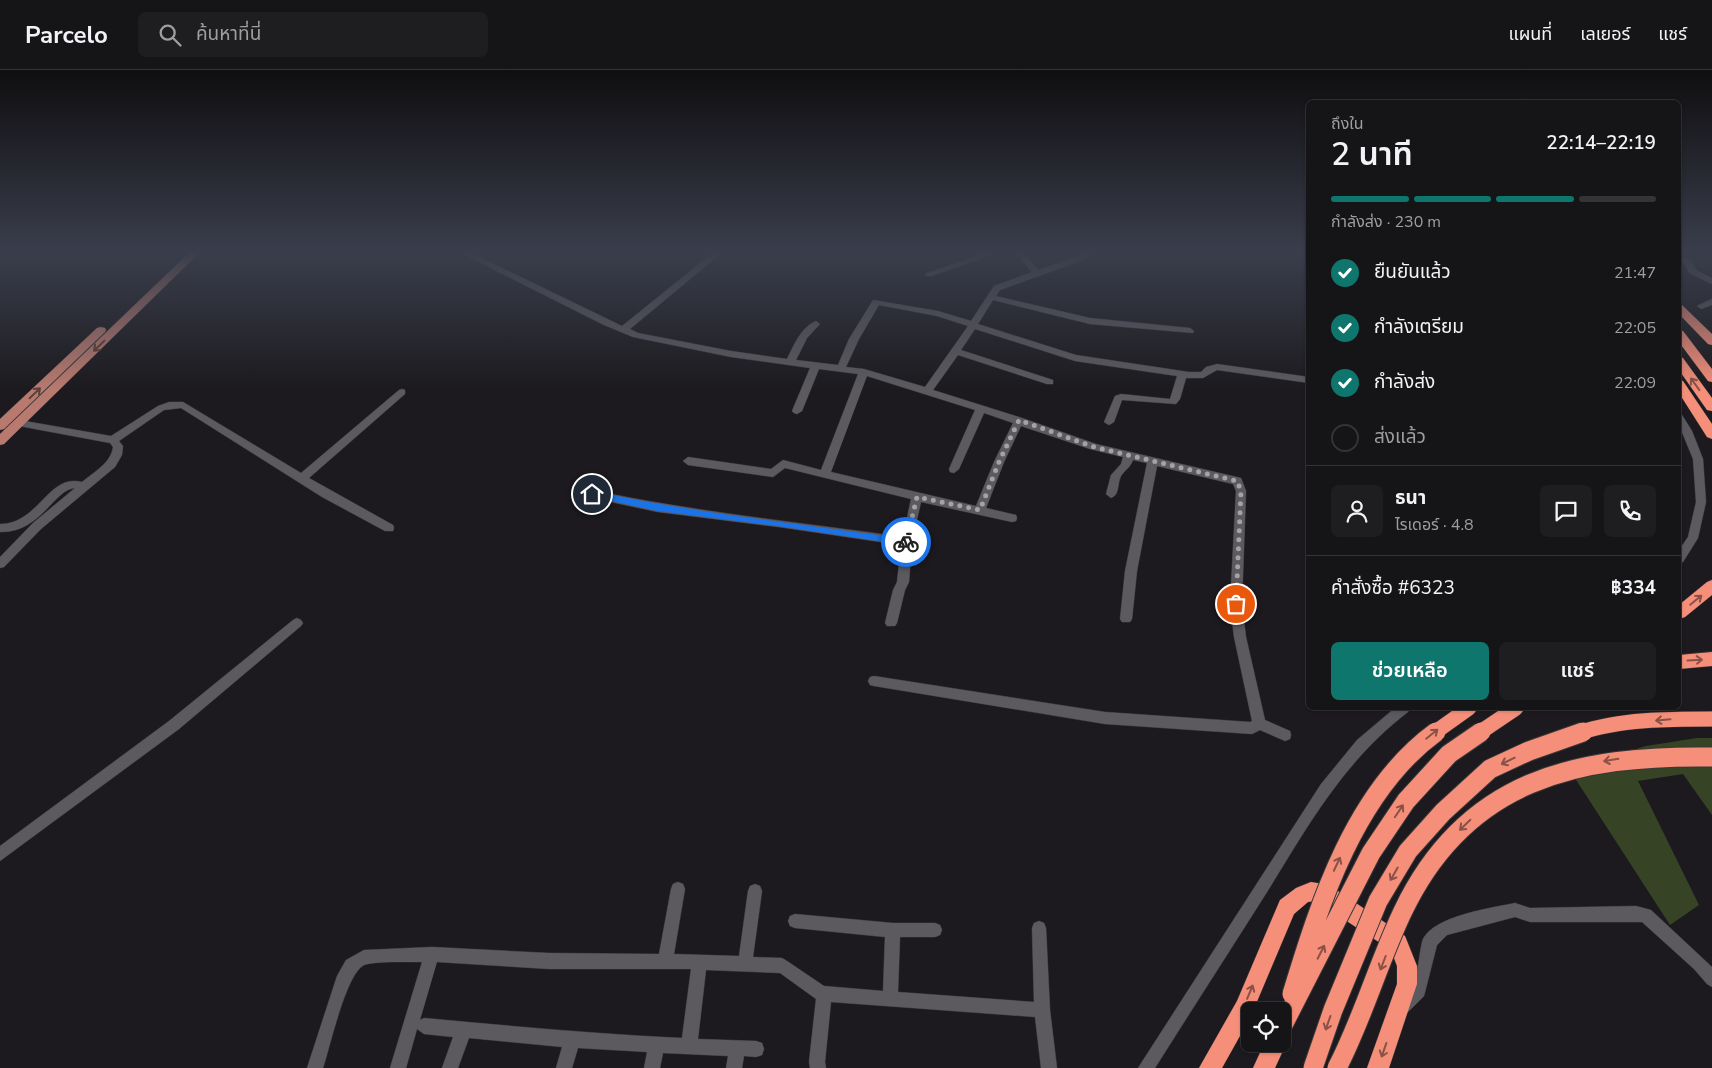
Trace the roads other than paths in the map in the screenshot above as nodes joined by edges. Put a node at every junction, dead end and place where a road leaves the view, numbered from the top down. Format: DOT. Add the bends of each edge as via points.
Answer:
graph roads {
  1 [pos="136,298"];
  2 [pos="148,298"];
  3 [pos="557,298"];
  4 [pos="668,298"];
  5 [pos="990,298"];
  6 [pos="1712,302"];
  7 [pos="1701,306"];
  8 [pos="1681,310"];
  9 [pos="816,324"];
  10 [pos="973,324"];
  11 [pos="1190,331"];
  12 [pos="629,332"];
  13 [pos="1681,337"];
  14 [pos="1712,341"];
  15 [pos="956,352"];
  16 [pos="790,362"];
  17 [pos="816,365"];
  18 [pos="1681,365"];
  19 [pos="841,368"];
  20 [pos="864,372"];
  21 [pos="1182,374"];
  22 [pos="1712,378"];
  23 [pos="1306,380"];
  24 [pos="1050,382"];
  25 [pos="1681,387"];
  26 [pos="927,391"];
  27 [pos="402,392"];
  28 [pos="1712,407"];
  29 [pos="981,408"];
  30 [pos="797,411"];
  31 [pos="1019,420"];
  32 [pos="1681,420"];
  33 [pos="1109,422"];
  34 [pos="19,423"];
  35 [pos="0,426"];
  36 [pos="1712,434"];
  37 [pos="113,440"];
  38 [pos="0,441"];
  39 [pos="1128,454"];
  40 [pos="688,460"];
  41 [pos="1153,460"];
  42 [pos="954,469"];
  43 [pos="825,474"];
  44 [pos="301,479"];
  45 [pos="85,487"];
  46 [pos="592,494"];
  47 [pos="1111,494"];
  48 [pos="917,497"];
  49 [pos="980,510"];
  50 [pos="1012,518"];
  51 [pos="0,528"];
  52 [pos="389,528"];
  53 [pos="907,542"];
  54 [pos="1681,556"];
  55 [pos="0,564"];
  56 [pos="1712,586"];
  57 [pos="1681,612"];
  58 [pos="1126,619"];
  59 [pos="297,622"];
  60 [pos="891,624"];
  61 [pos="1712,659"];
  62 [pos="1681,662"];
  63 [pos="874,681"];
  64 [pos="1401,710"];
  65 [pos="1466,710"];
  66 [pos="1513,710"];
  67 [pos="1712,718"];
  68 [pos="1259,723"];
  69 [pos="1285,735"];
  70 [pos="1712,757"];
  71 [pos="0,854"];
  72 [pos="678,889"];
  73 [pos="755,891"];
  74 [pos="795,921"];
  75 [pos="1038,928"];
  76 [pos="893,930"];
  77 [pos="935,930"];
  78 [pos="432,954"];
  79 [pos="665,962"];
  80 [pos="699,962"];
  81 [pos="745,964"];
  82 [pos="1712,979"];
  83 [pos="824,994"];
  84 [pos="890,999"];
  85 [pos="1289,1002"];
  86 [pos="1291,1009"];
  87 [pos="1042,1010"];
  88 [pos="1397,1013"];
  89 [pos="424,1026"];
  90 [pos="464,1029"];
  91 [pos="572,1040"];
  92 [pos="656,1045"];
  93 [pos="689,1047"];
  94 [pos="737,1048"];
  95 [pos="756,1049"];
  96 [pos="1271,1052"];
  97 [pos="1211,1067"];
  98 [pos="315,1068"];
  99 [pos="398,1068"];
  100 [pos="450,1068"];
  101 [pos="564,1068"];
  102 [pos="652,1068"];
  103 [pos="734,1068"];
  104 [pos="818,1068"];
  105 [pos="1049,1068"];
  106 [pos="1146,1068"];
  107 [pos="1264,1068"];
  108 [pos="1313,1068"];
  109 [pos="1337,1068"];
  110 [pos="1378,1068"];
  35 -- 1 [label="main road, one-way"];
  2 -- 34 [label="main road, one-way"];
  3 -- 12 [label="street"];
  4 -- 12 [label="street"];
  5 -- 10 [label="street"];
  5 -- 11 [label="street" via="1090,321"];
  6 -- 7 [label="street"];
  8 -- 14 [label="highway"];
  9 -- 16 [label="street" via="803,337"];
  10 -- 15 [label="street"];
  10 -- 19 [label="street" via="876,302"];
  10 -- 21 [label="street" via="1075,358"];
  12 -- 16 [label="street" via="731,354"];
  13 -- 22 [label="highway"];
  15 -- 24 [label="street"];
  15 -- 26 [label="street"];
  16 -- 17 [label="street"];
  17 -- 19 [label="street"];
  17 -- 30 [label="street"];
  28 -- 18 [label="highway, one-way"];
  19 -- 20 [label="street"];
  20 -- 26 [label="street"];
  20 -- 43 [label="street"];
  21 -- 23 [label="street" via="1200,376 1217,367"];
  21 -- 33 [label="street" via="1173,402 1121,397"];
  25 -- 36 [label="highway"];
  26 -- 29 [label="street"];
  27 -- 44 [label="street"];
  29 -- 31 [label="street"];
  29 -- 42 [label="street"];
  31 -- 39 [label="street" via="1094,447"];
  31 -- 49 [label="street"];
  32 -- 54 [label="street" via="1698,459 1701,502 1693,538"];
  34 -- 37 [label="street"];
  34 -- 38 [label="main road"];
  37 -- 44 [label="street" via="162,408 183,404"];
  37 -- 45 [label="street" via="118,446 117,455"];
  39 -- 41 [label="street"];
  39 -- 47 [label="street" via="1126,465 1116,475"];
  40 -- 43 [label="street" via="769,473 776,472 783,464"];
  41 -- 58 [label="street" via="1130,571"];
  41 -- 68 [label="street" via="1237,481 1241,491 1236,604"];
  43 -- 48 [label="street"];
  44 -- 52 [label="street"];
  45 -- 51 [label="street" via="68,485 21,525 12,529"];
  45 -- 55 [label="street" via="37,526"];
  46 -- 53 [label="street" via="666,509"];
  48 -- 49 [label="street"];
  48 -- 53 [label="street"];
  49 -- 50 [label="street"];
  53 -- 60 [label="street" via="903,582"];
  57 -- 56 [label="highway, one-way"];
  59 -- 71 [label="street" via="174,725"];
  62 -- 61 [label="highway, one-way"];
  63 -- 68 [label="street" via="1105,718 1245,729"];
  64 -- 106 [label="street" via="1352,752"];
  85 -- 65 [label="highway, one-way, bridge" via="1313,923 1349,838 1394,771 1421,743"];
  86 -- 66 [label="highway, one-way, bridge" via="1371,853 1406,801 1449,754"];
  67 -- 108 [label="highway, one-way, bridge" via="1597,727 1528,751 1490,769 1443,812 1408,851 1378,902 1333,1010"];
  68 -- 69 [label="street"];
  70 -- 109 [label="highway, one-way, bridge" via="1647,756 1576,767 1520,788 1472,818 1424,872 1404,910 1360,1022"];
  72 -- 79 [label="street"];
  73 -- 81 [label="street"];
  74 -- 76 [label="street"];
  75 -- 87 [label="street"];
  76 -- 77 [label="street"];
  76 -- 84 [label="street"];
  78 -- 79 [label="street" via="549,961"];
  78 -- 98 [label="street" via="364,957 351,964 342,981"];
  78 -- 99 [label="street"];
  79 -- 80 [label="street"];
  80 -- 81 [label="street"];
  80 -- 93 [label="street"];
  81 -- 83 [label="street" via="782,966"];
  82 -- 88 [label="street" via="1646,915 1540,916 1515,910 1442,930 1430,941 1419,991"];
  83 -- 84 [label="street"];
  83 -- 104 [label="street"];
  84 -- 87 [label="street"];
  87 -- 105 [label="street"];
  97 -- 88 [label="highway, one-way" via="1244,1008 1287,907 1311,890 1322,892 1398,943 1407,966 1407,984"];
  88 -- 110 [label="highway, one-way"];
  89 -- 90 [label="street"];
  90 -- 91 [label="street"];
  90 -- 100 [label="street"];
  91 -- 92 [label="street"];
  91 -- 101 [label="street"];
  92 -- 93 [label="street"];
  92 -- 102 [label="street"];
  93 -- 94 [label="street"];
  94 -- 95 [label="street"];
  94 -- 103 [label="street"];
  96 -- 107 [label="highway"];
}
